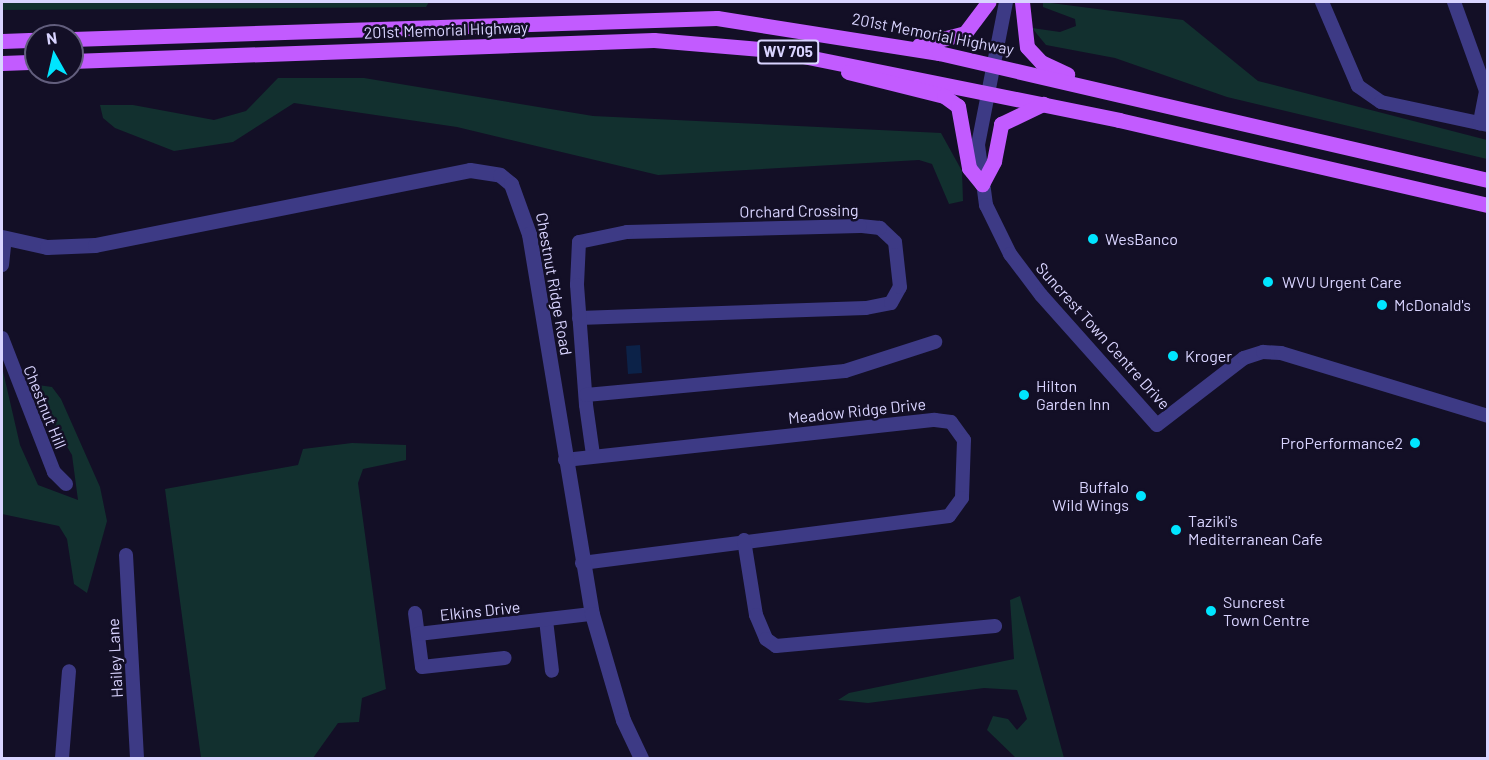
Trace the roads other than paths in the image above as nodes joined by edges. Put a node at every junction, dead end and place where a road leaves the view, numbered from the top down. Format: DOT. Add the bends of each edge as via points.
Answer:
graph roads {
  1 [pos="988,2"];
  2 [pos="1006,2"];
  3 [pos="1022,2"];
  4 [pos="1322,2"];
  5 [pos="1454,2"];
  6 [pos="84,39"];
  7 [pos="24,40"];
  8 [pos="2,41"];
  9 [pos="908,46"];
  10 [pos="809,56"];
  11 [pos="84,61"];
  12 [pos="24,62"];
  13 [pos="2,63"];
  14 [pos="992,64"];
  15 [pos="1115,90"];
  16 [pos="987,93"];
  17 [pos="1044,104"];
  18 [pos="1484,124"];
  19 [pos="1488,180"];
  20 [pos="982,184"];
  21 [pos="1488,205"];
  22 [pos="3,238"];
  23 [pos="2,266"];
  24 [pos="579,318"];
  25 [pos="2,338"];
  26 [pos="935,342"];
  27 [pos="586,395"];
  28 [pos="1488,416"];
  29 [pos="593,455"];
  30 [pos="565,460"];
  31 [pos="66,484"];
  32 [pos="744,540"];
  33 [pos="126,555"];
  34 [pos="582,563"];
  35 [pos="415,614"];
  36 [pos="592,614"];
  37 [pos="546,620"];
  38 [pos="995,626"];
  39 [pos="418,634"];
  40 [pos="505,658"];
  41 [pos="69,671"];
  42 [pos="552,671"];
  43 [pos="62,759"];
  44 [pos="137,759"];
  45 [pos="641,759"];
  1 -- 9 [label="main road" via="965,33"];
  2 -- 14 [label="street, Suncrest Town Centre Drive"];
  3 -- 15 [label="main road" via="1021,29 1041,62"];
  4 -- 18 [label="street" via="1358,86 1381,102"];
  5 -- 18 [label="street" via="1486,91"];
  6 -- 9 [label="main road, 201st Memorial Highway / WV 705" via="673,16"];
  7 -- 8 [label="main road"];
  9 -- 14 [label="main road, 201st Memorial Highway / WV 705"];
  10 -- 11 [label="main road, 201st Memorial Highway / WV 705" via="654,40"];
  10 -- 16 [label="main road, 201st Memorial Highway / WV 705"];
  10 -- 20 [label="main road" via="845,71 944,96 958,106 969,168"];
  12 -- 13 [label="main road"];
  14 -- 15 [label="main road, 201st Memorial Highway / WV 705"];
  14 -- 16 [label="street, Suncrest Town Centre Drive"];
  15 -- 19 [label="main road, 201st Memorial Highway / WV 705"];
  16 -- 17 [label="main road, 201st Memorial Highway / WV 705"];
  16 -- 20 [label="street, Suncrest Town Centre Drive" via="978,145"];
  17 -- 20 [label="main road" via="1001,124 994,161"];
  17 -- 21 [label="main road, 201st Memorial Highway / WV 705"];
  20 -- 28 [label="street, Suncrest Town Centre Drive" via="1010,254 1157,425 1244,358 1263,352 1281,352"];
  22 -- 23 [label="street"];
  22 -- 30 [label="street, Chestnut Ridge Road" via="48,247 95,245 454,172 500,175 519,197 529,234"];
  24 -- 24 [label="street, Orchard Crossing" via="576,253 579,242 591,236 860,226 880,228 896,242 900,287 891,303 867,308"];
  24 -- 27 [label="street, Orchard Crossing"];
  25 -- 31 [label="street, Chestnut Hill" via="54,472"];
  26 -- 27 [label="street" via="845,371"];
  27 -- 29 [label="street, Orchard Crossing"];
  29 -- 30 [label="street, Meadow Ridge Drive"];
  29 -- 32 [label="street, Meadow Ridge Drive" via="935,420 951,422 964,440 962,498 949,516"];
  30 -- 34 [label="street, Chestnut Ridge Road"];
  32 -- 34 [label="street, Meadow Ridge Drive"];
  32 -- 38 [label="street" via="756,615 766,639 776,646"];
  33 -- 44 [label="street, Hailey Lane"];
  34 -- 36 [label="street, Chestnut Ridge Road"];
  35 -- 39 [label="street, Elkins Drive"];
  36 -- 37 [label="street, Elkins Drive"];
  36 -- 45 [label="street, Chestnut Ridge Road" via="623,720"];
  37 -- 39 [label="street, Elkins Drive"];
  37 -- 42 [label="street, Elkins Drive"];
  39 -- 40 [label="street, Elkins Drive" via="422,667"];
  41 -- 43 [label="street"];
}
